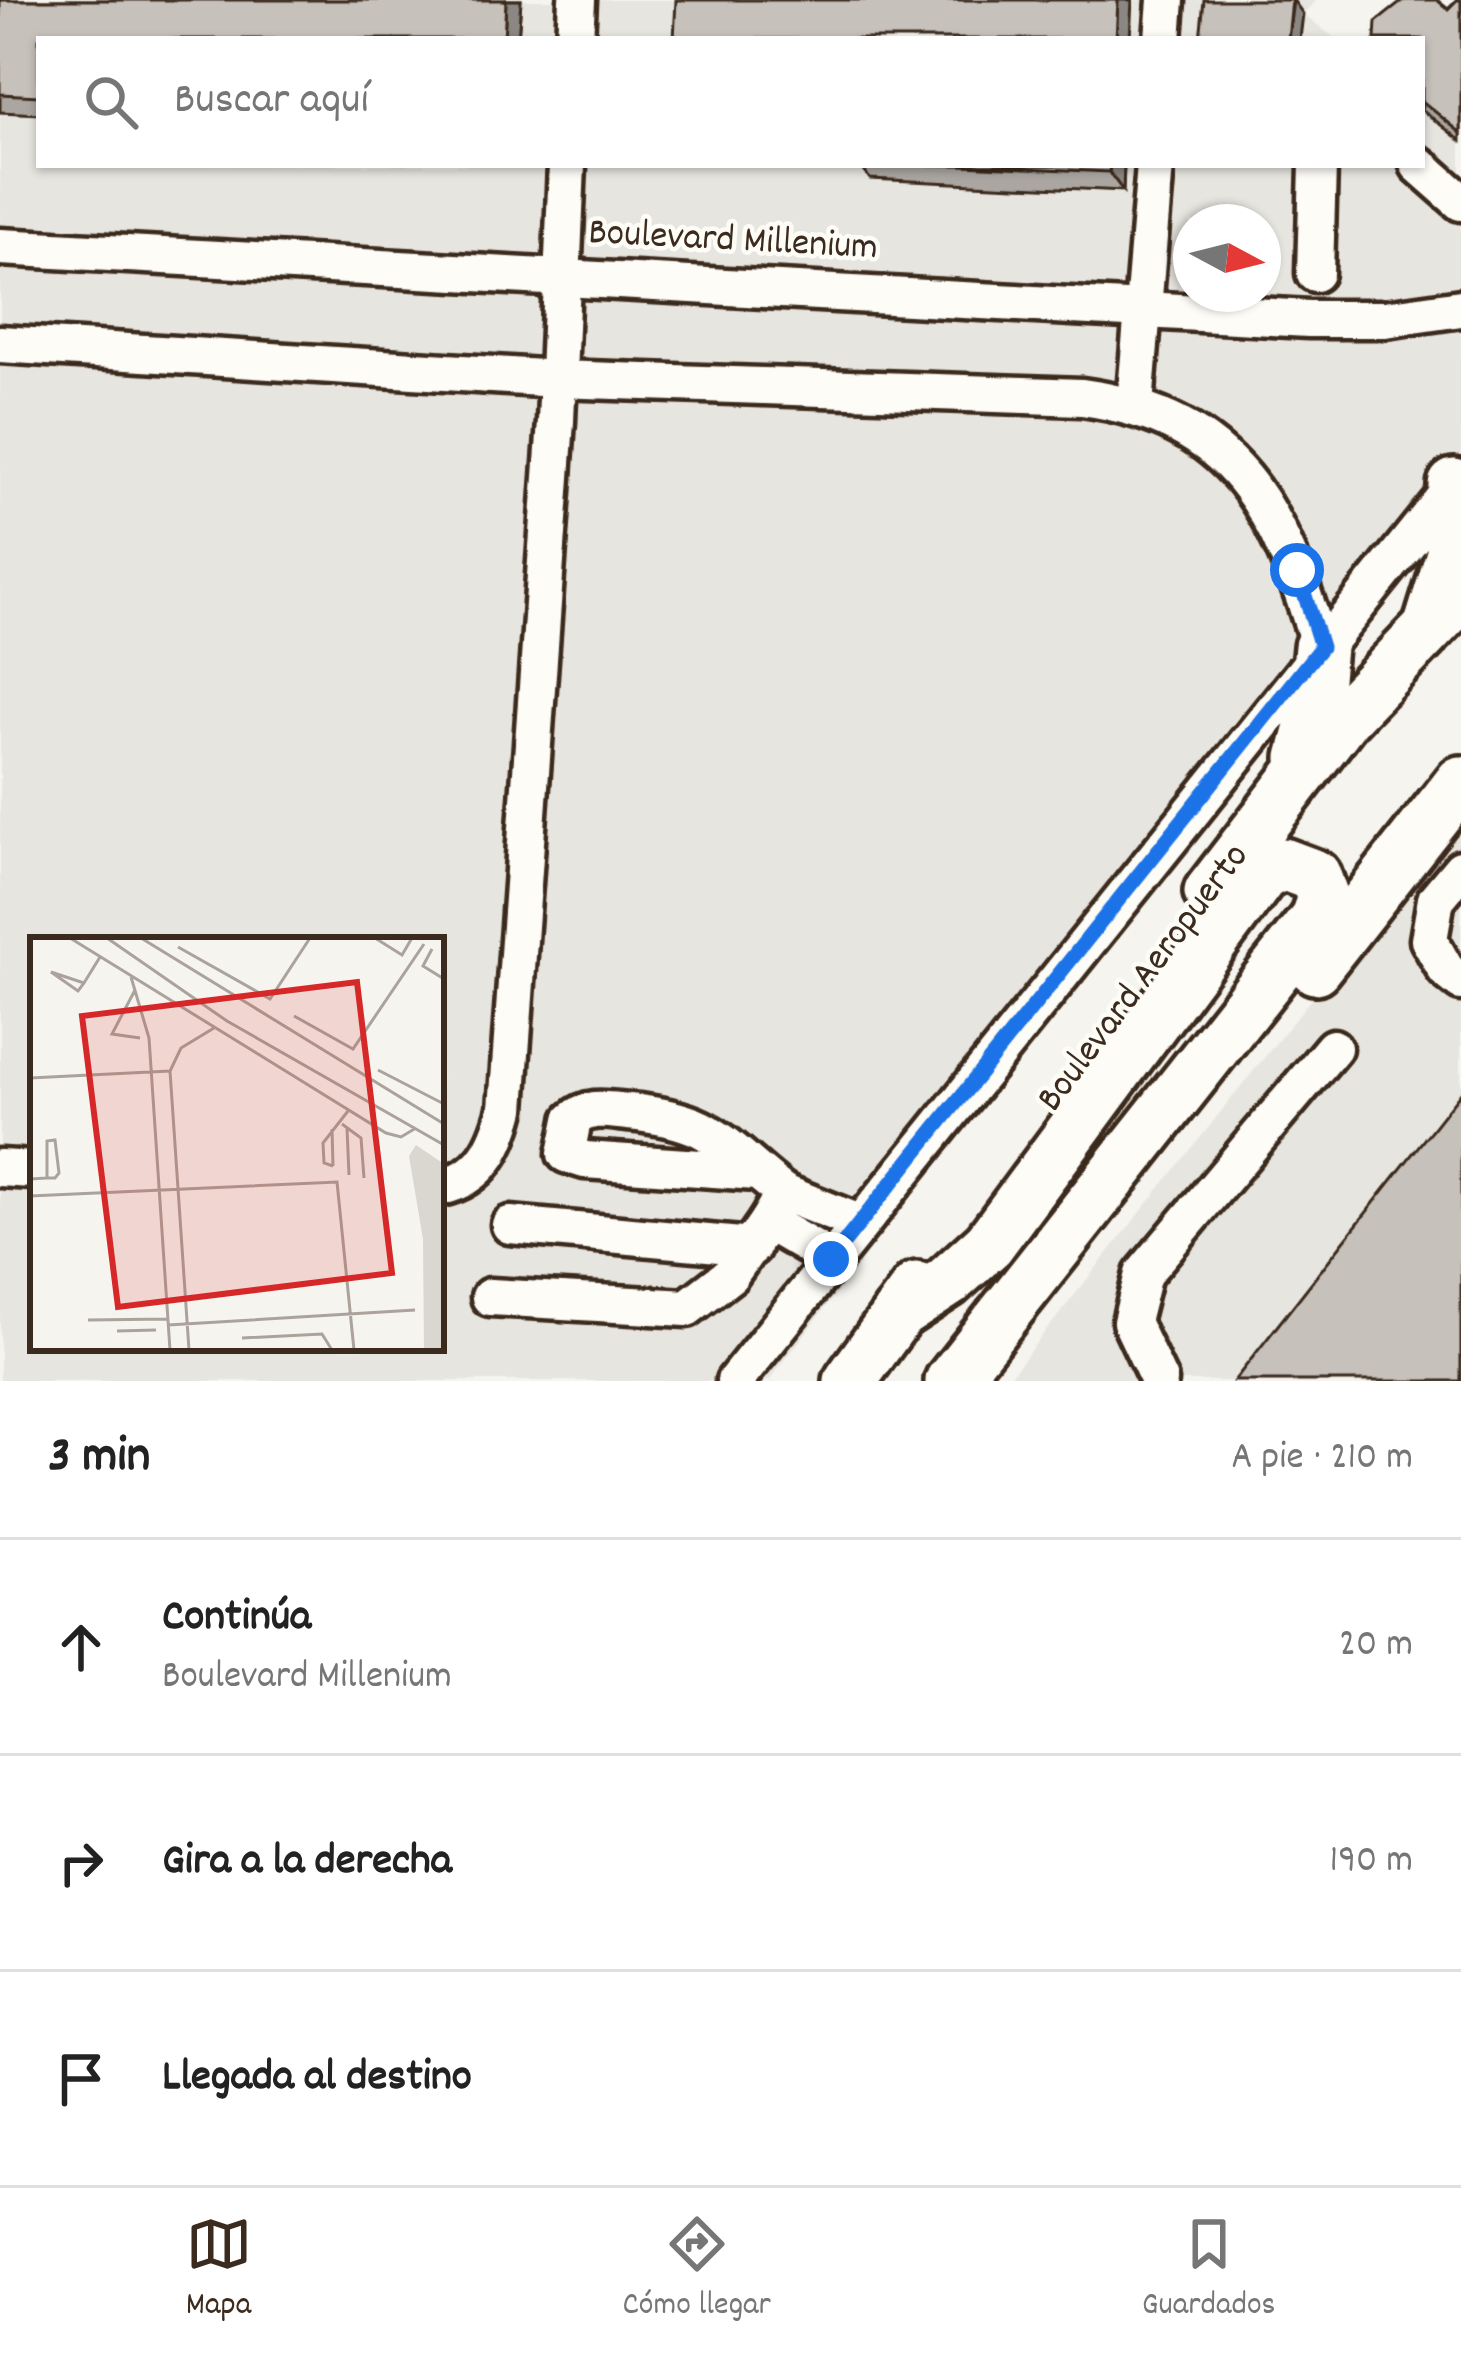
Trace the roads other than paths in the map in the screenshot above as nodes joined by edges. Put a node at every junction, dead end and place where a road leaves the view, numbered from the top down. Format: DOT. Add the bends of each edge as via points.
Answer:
graph roads {
  1 [pos="577,0"];
  2 [pos="1166,0"];
  3 [pos="575,36"];
  4 [pos="1163,36"];
  5 [pos="567,168"];
  6 [pos="1154,168"];
  7 [pos="1318,168"];
  8 [pos="1421,168"];
  9 [pos="1461,202"];
  10 [pos="0,247"];
  11 [pos="1315,273"];
  12 [pos="560,274"];
  13 [pos="1144,308"];
  14 [pos="1461,308"];
  15 [pos="0,344"];
  16 [pos="557,379"];
  17 [pos="1136,404"];
  18 [pos="1457,480"];
  19 [pos="1445,611"];
  20 [pos="1321,647"];
  21 [pos="1294,781"];
  22 [pos="1461,782"];
  23 [pos="1461,869"];
  24 [pos="1461,982"];
  25 [pos="1333,1048"];
  26 [pos="0,1168"];
  27 [pos="30,1170"];
  28 [pos="444,1186"];
  29 [pos="765,1209"];
  30 [pos="859,1223"];
  31 [pos="510,1225"];
  32 [pos="831,1259"];
  33 [pos="490,1297"];
  34 [pos="898,1314"];
  35 [pos="735,1381"];
  36 [pos="850,1381"];
  37 [pos="951,1381"];
  38 [pos="984,1381"];
  39 [pos="1159,1381"];
  1 -- 3 [label="street"];
  2 -- 4 [label="street"];
  5 -- 12 [label="street"];
  6 -- 13 [label="street"];
  7 -- 11 [label="street"];
  8 -- 9 [label="street"];
  10 -- 12 [label="street, Boulevard Millenium"];
  12 -- 13 [label="street, Boulevard Millenium"];
  12 -- 16 [label="street"];
  13 -- 14 [label="street, Boulevard Millenium" via="1385,319"];
  13 -- 17 [label="street"];
  15 -- 16 [label="street"];
  16 -- 17 [label="street"];
  16 -- 28 [label="street" via="507,1109 485,1162"];
  17 -- 20 [label="street" via="1208,441 1243,474 1275,520"];
  18 -- 19 [label="highway"];
  18 -- 20 [label="street"];
  19 -- 21 [label="highway, Boulevard Aeropuerto"];
  20 -- 21 [label="highway" via="1313,720"];
  20 -- 30 [label="street"];
  21 -- 34 [label="highway, Boulevard Aeropuerto"];
  22 -- 38 [label="highway"];
  23 -- 24 [label="street" via="1436,899 1429,940"];
  25 -- 39 [label="street" via="1143,1274 1131,1322"];
  26 -- 27 [label="street"];
  29 -- 30 [label="street"];
  29 -- 31 [label="street"];
  29 -- 32 [label="street"];
  29 -- 33 [label="street" via="710,1295 687,1308"];
  30 -- 32 [label="street"];
  32 -- 35 [label="street"];
  34 -- 36 [label="highway, Boulevard Aeropuerto"];
  34 -- 37 [label="highway" via="988,1244 1262,875 1283,864 1315,876 1323,898 1315,920"];
}
